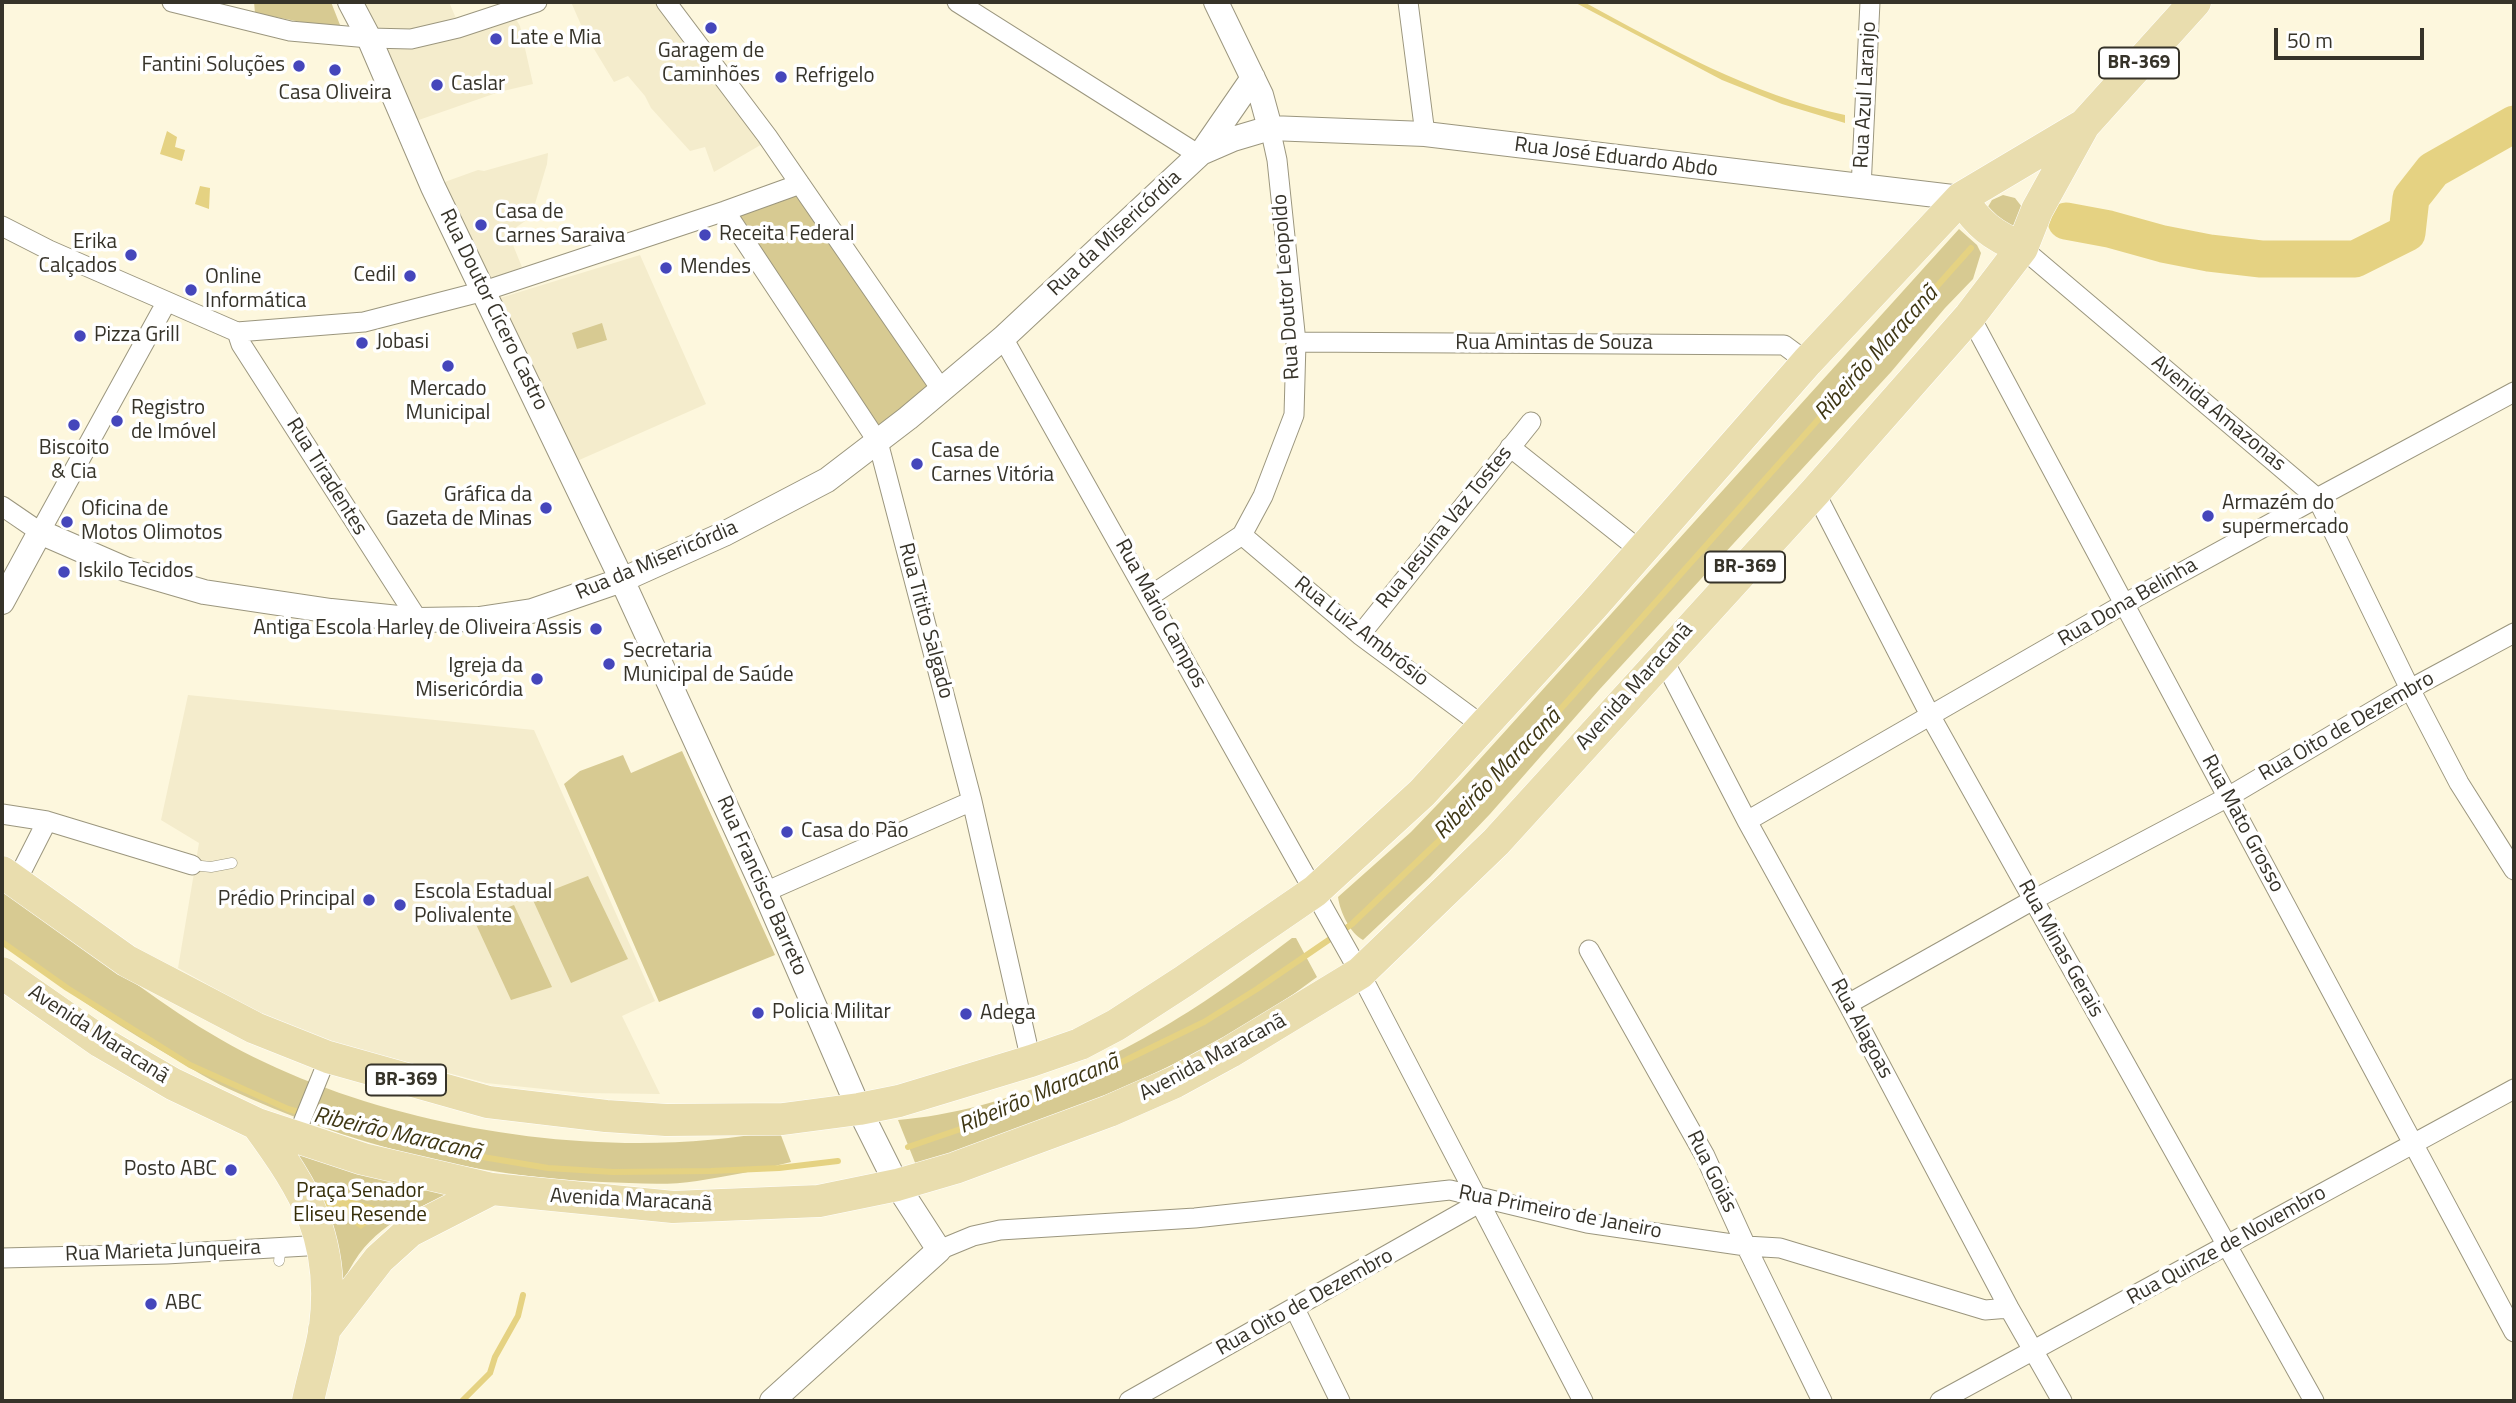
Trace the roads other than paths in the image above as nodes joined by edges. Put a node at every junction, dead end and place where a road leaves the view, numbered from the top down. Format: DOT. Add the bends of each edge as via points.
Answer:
graph roads {
  1 [pos="172,2"];
  2 [pos="350,2"];
  3 [pos="537,2"];
  4 [pos="666,2"];
  5 [pos="957,2"];
  6 [pos="1216,2"];
  7 [pos="1408,2"];
  8 [pos="1870,2"];
  9 [pos="2195,2"];
  10 [pos="369,38"];
  11 [pos="1253,78"];
  12 [pos="2084,125"];
  13 [pos="1270,128"];
  14 [pos="1425,134"];
  15 [pos="1200,154"];
  16 [pos="2000,176"];
  17 [pos="800,184"];
  18 [pos="1861,188"];
  19 [pos="1961,198"];
  20 [pos="2037,210"];
  21 [pos="725,211"];
  22 [pos="2,226"];
  23 [pos="2022,248"];
  24 [pos="484,291"];
  25 [pos="166,303"];
  26 [pos="1970,316"];
  27 [pos="237,332"];
  28 [pos="1003,338"];
  29 [pos="1296,342"];
  30 [pos="1807,362"];
  31 [pos="942,389"];
  32 [pos="2514,392"];
  33 [pos="1531,422"];
  34 [pos="878,442"];
  35 [pos="1510,447"];
  36 [pos="1815,492"];
  37 [pos="2317,498"];
  38 [pos="2,506"];
  39 [pos="40,532"];
  40 [pos="1242,535"];
  41 [pos="1641,551"];
  42 [pos="622,580"];
  43 [pos="1150,596"];
  44 [pos="2,601"];
  45 [pos="2124,604"];
  46 [pos="418,620"];
  47 [pos="2514,634"];
  48 [pos="1360,635"];
  49 [pos="1662,657"];
  50 [pos="2410,689"];
  51 [pos="1931,717"];
  52 [pos="1483,726"];
  53 [pos="2228,797"];
  54 [pos="972,801"];
  55 [pos="2,814"];
  56 [pos="47,821"];
  57 [pos="1747,821"];
  58 [pos="232,863"];
  59 [pos="192,865"];
  60 [pos="2513,866"];
  61 [pos="9,877"];
  62 [pos="765,892"];
  63 [pos="2033,900"];
  64 [pos="1321,902"];
  65 [pos="1589,950"];
  66 [pos="1356,966"];
  67 [pos="2,972"];
  68 [pos="1848,1004"];
  69 [pos="1031,1061"];
  70 [pos="325,1065"];
  71 [pos="2514,1089"];
  72 [pos="859,1109"];
  73 [pos="257,1124"];
  74 [pos="299,1129"];
  75 [pos="2414,1145"];
  76 [pos="897,1185"];
  77 [pos="492,1189"];
  78 [pos="1477,1200"];
  79 [pos="324,1245"];
  80 [pos="1746,1246"];
  81 [pos="2226,1247"];
  82 [pos="939,1250"];
  83 [pos="2,1258"];
  84 [pos="2008,1308"];
  85 [pos="1295,1309"];
  86 [pos="324,1329"];
  87 [pos="2514,1332"];
  88 [pos="2035,1351"];
  89 [pos="308,1401"];
  90 [pos="772,1401"];
  91 [pos="1129,1401"];
  92 [pos="1340,1401"];
  93 [pos="1583,1401"];
  94 [pos="1822,1401"];
  95 [pos="1940,1401"];
  96 [pos="2062,1401"];
  97 [pos="2314,1401"];
  1 -- 10 [label="street" via="290,31"];
  2 -- 10 [label="street, Rua Doutor Cícero Castro"];
  3 -- 10 [label="street" via="411,39"];
  4 -- 17 [label="street"];
  5 -- 15 [label="street"];
  6 -- 11 [label="street"];
  7 -- 14 [label="street"];
  8 -- 18 [label="street, Rua Azul Laranjo"];
  9 -- 12 [label="main road, Avenida Maracanã / BR-369"];
  10 -- 24 [label="street, Rua Doutor Cícero Castro"];
  11 -- 13 [label="street"];
  11 -- 15 [label="street, Rua da Misericórdia"];
  12 -- 16 [label="main road, Avenida Maracanã / BR-369"];
  12 -- 20 [label="main road, Avenida Maracanã / BR-369"];
  13 -- 14 [label="street, Rua José Eduardo Abdo"];
  13 -- 15 [label="street, Rua da Misericórdia"];
  13 -- 29 [label="street, Rua Doutor Leopoldo"];
  14 -- 18 [label="street, Rua José Eduardo Abdo"];
  15 -- 28 [label="street, Rua da Misericórdia"];
  16 -- 19 [label="main road, Avenida Maracanã / BR-369"];
  16 -- 20 [label="main road" via="2021,188"];
  17 -- 21 [label="street"];
  17 -- 31 [label="street"];
  18 -- 19 [label="street, Rua José Eduardo Abdo"];
  19 -- 23 [label="main road" via="1976,221"];
  19 -- 30 [label="main road, Avenida Maracanã / BR-369"];
  20 -- 23 [label="main road, Avenida Maracanã / BR-369"];
  21 -- 24 [label="street"];
  21 -- 34 [label="street, Rua Titito Salgado"];
  22 -- 25 [label="street"];
  23 -- 26 [label="main road, Avenida Maracanã / BR-369"];
  23 -- 37 [label="street, Avenida Amazonas"];
  24 -- 27 [label="street" via="364,322"];
  24 -- 42 [label="street, Rua Doutor Cícero Castro"];
  25 -- 27 [label="street"];
  25 -- 39 [label="street"];
  26 -- 36 [label="main road, Avenida Maracanã / BR-369"];
  26 -- 45 [label="street, Rua Mato Grosso"];
  27 -- 46 [label="street, Rua Tiradentes"];
  28 -- 31 [label="street, Rua da Misericórdia"];
  28 -- 43 [label="street, Rua Mário Campos"];
  29 -- 30 [label="street, Rua Amintas de Souza" via="1784,345"];
  29 -- 40 [label="street, Rua Doutor Leopoldo" via="1294,415 1263,496"];
  30 -- 41 [label="main road, Avenida Maracanã / BR-369"];
  31 -- 34 [label="street, Rua da Misericórdia"];
  32 -- 37 [label="street, Rua Dona Belinha"];
  33 -- 35 [label="street, Rua Jesuína Vaz Tostes"];
  34 -- 42 [label="street, Rua da Misericórdia" via="827,480 782,505"];
  34 -- 54 [label="street, Rua Titito Salgado"];
  35 -- 41 [label="street"];
  35 -- 48 [label="street, Rua Jesuína Vaz Tostes"];
  36 -- 49 [label="main road, Avenida Maracanã / BR-369"];
  36 -- 51 [label="street, Rua Minas Gerais"];
  37 -- 45 [label="street, Rua Dona Belinha"];
  37 -- 50 [label="street, Avenida Amazonas"];
  38 -- 39 [label="street, Rua da Misericórdia"];
  39 -- 44 [label="street"];
  39 -- 46 [label="street, Rua da Misericórdia" via="125,569 204,592"];
  40 -- 43 [label="street, Rua Doutor Leopoldo"];
  40 -- 48 [label="street, Rua Luiz Ambrósio"];
  41 -- 52 [label="main road, Avenida Maracanã / BR-369"];
  42 -- 46 [label="street, Rua da Misericórdia" via="532,611 479,619"];
  42 -- 62 [label="street, Rua Francisco Barreto"];
  43 -- 64 [label="street, Rua Mário Campos"];
  45 -- 51 [label="street, Rua Dona Belinha"];
  45 -- 53 [label="street, Rua Mato Grosso"];
  47 -- 50 [label="street, Rua Oito de Dezembro"];
  48 -- 52 [label="street, Rua Luiz Ambrósio"];
  49 -- 57 [label="street, Rua Alagoas"];
  49 -- 66 [label="main road, Avenida Maracanã / BR-369" via="1496,842"];
  50 -- 53 [label="street, Rua Oito de Dezembro"];
  50 -- 60 [label="street, Avenida Amazonas" via="2459,783"];
  51 -- 57 [label="street, Rua Dona Belinha"];
  51 -- 63 [label="street, Rua Minas Gerais"];
  52 -- 64 [label="main road, Avenida Maracanã / BR-369"];
  53 -- 63 [label="street, Rua Oito de Dezembro"];
  53 -- 75 [label="street, Rua Mato Grosso"];
  54 -- 62 [label="street"];
  54 -- 69 [label="street, Rua Titito Salgado"];
  55 -- 56 [label="street"];
  56 -- 59 [label="street"];
  56 -- 61 [label="street"];
  57 -- 68 [label="street, Rua Alagoas"];
  58 -- 59 [label="lane"];
  61 -- 70 [label="main road, Avenida Maracanã / BR-369" via="127,961"];
  62 -- 72 [label="street, Rua Francisco Barreto"];
  63 -- 68 [label="street, Rua Oito de Dezembro"];
  63 -- 81 [label="street, Rua Minas Gerais"];
  64 -- 66 [label="street, Rua Mário Campos"];
  64 -- 69 [label="main road, Avenida Maracanã / BR-369" via="1116,1025"];
  65 -- 80 [label="street, Rua Goiás" via="1705,1156"];
  66 -- 76 [label="main road, Avenida Maracanã / BR-369" via="1230,1052 1175,1082 1056,1132"];
  66 -- 78 [label="street, Rua Mário Campos"];
  67 -- 73 [label="main road, Avenida Maracanã / BR-369" via="101,1042 173,1084"];
  68 -- 84 [label="street, Rua Alagoas"];
  69 -- 72 [label="main road, Avenida Maracanã / BR-369"];
  70 -- 72 [label="main road, Avenida Maracanã / BR-369" via="488,1102 606,1116 783,1119"];
  70 -- 74 [label="street"];
  71 -- 75 [label="street, Rua Quinze de Novembro"];
  72 -- 76 [label="street, Rua Francisco Barreto"];
  73 -- 74 [label="main road, Avenida Maracanã / BR-369"];
  73 -- 79 [label="main road" via="300,1189"];
  74 -- 77 [label="main road, Avenida Maracanã / BR-369" via="363,1159"];
  75 -- 81 [label="street, Rua Quinze de Novembro"];
  75 -- 87 [label="street, Rua Mato Grosso"];
  76 -- 77 [label="main road, Avenida Maracanã / BR-369" via="819,1201 673,1207"];
  76 -- 82 [label="street, Rua Francisco Barreto"];
  77 -- 86 [label="main road" via="410,1231 379,1259"];
  78 -- 80 [label="street, Rua Primeiro de Janeiro" via="1587,1223"];
  78 -- 82 [label="street, Rua Primeiro de Janeiro" via="1450,1191 1195,1218 1000,1230"];
  78 -- 85 [label="street, Rua Oito de Dezembro"];
  78 -- 93 [label="street, Rua Mário Campos"];
  79 -- 83 [label="street, Rua Marieta Junqueira" via="280,1254"];
  79 -- 86 [label="main road"];
  80 -- 84 [label="street, Rua Primeiro de Janeiro" via="1780,1248 1985,1310"];
  80 -- 94 [label="street, Rua Goiás"];
  81 -- 88 [label="street, Rua Quinze de Novembro"];
  81 -- 97 [label="street, Rua Minas Gerais"];
  82 -- 90 [label="street"];
  84 -- 88 [label="street, Rua Alagoas"];
  85 -- 91 [label="street, Rua Oito de Dezembro"];
  85 -- 92 [label="street"];
  86 -- 89 [label="main road"];
  88 -- 95 [label="street, Rua Quinze de Novembro"];
  88 -- 96 [label="street, Rua Alagoas"];
}
